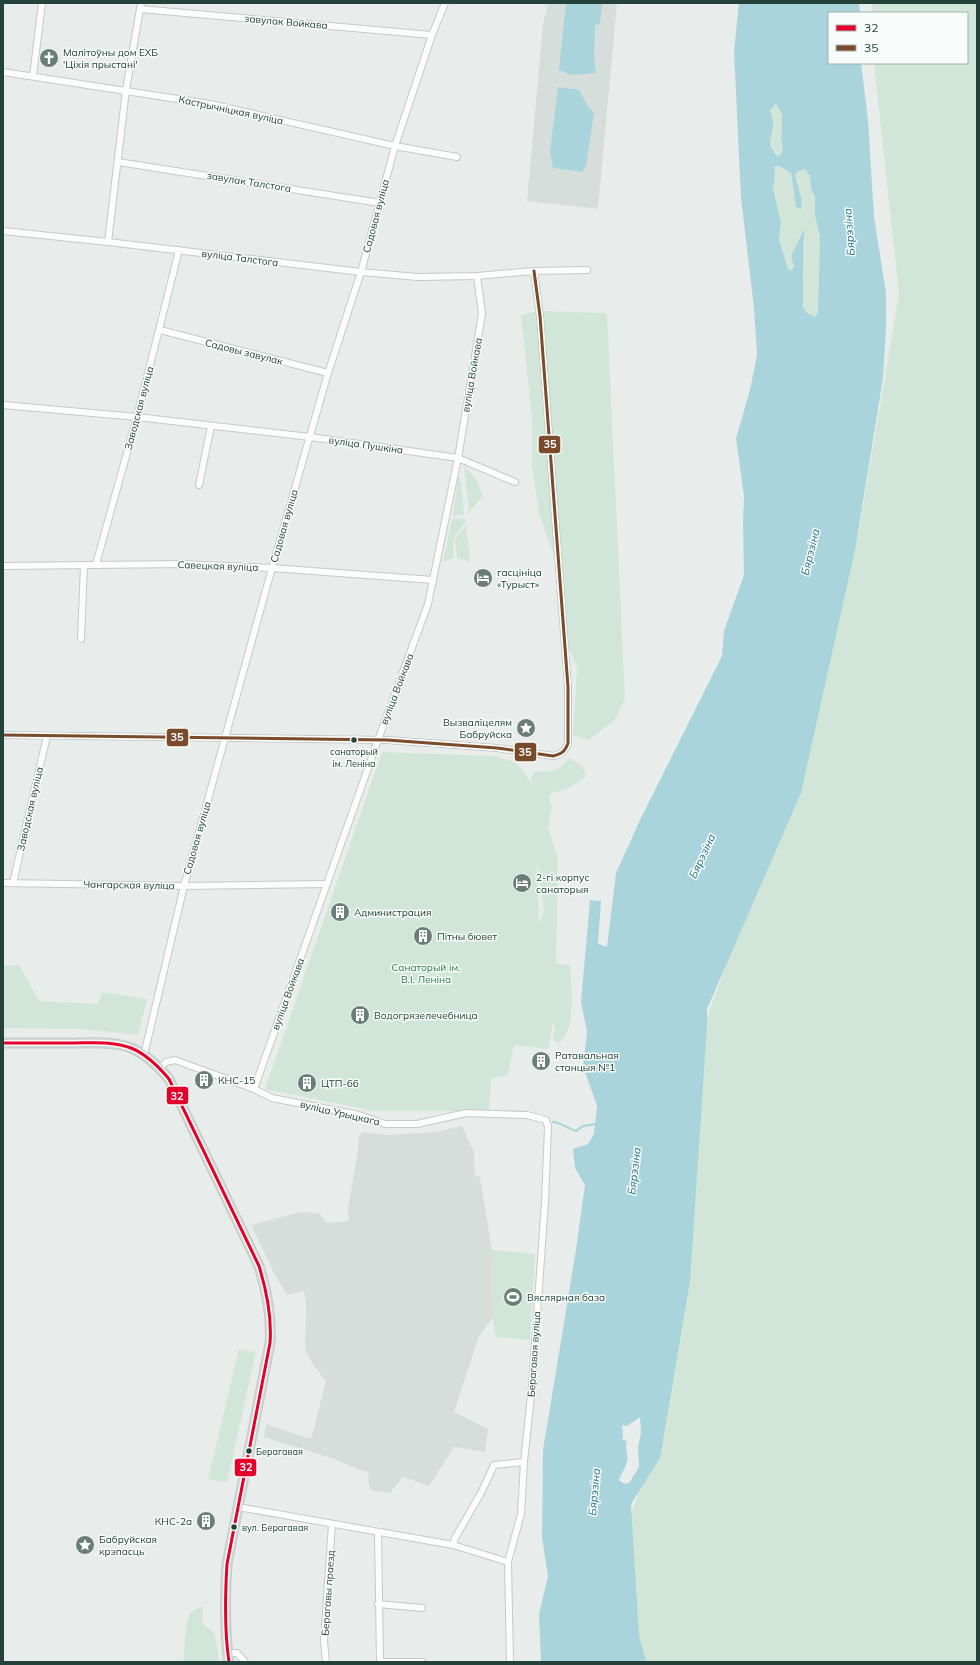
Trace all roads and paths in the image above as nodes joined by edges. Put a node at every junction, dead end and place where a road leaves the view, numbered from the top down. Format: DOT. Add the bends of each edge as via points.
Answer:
graph roads {
  1 [pos="42,3"];
  2 [pos="445,3"];
  3 [pos="141,6"];
  4 [pos="432,36"];
  5 [pos="3,72"];
  6 [pos="33,76"];
  7 [pos="126,90"];
  8 [pos="395,146"];
  9 [pos="458,158"];
  10 [pos="118,162"];
  11 [pos="380,203"];
  12 [pos="3,231"];
  13 [pos="108,242"];
  14 [pos="179,250"];
  15 [pos="587,270"];
  16 [pos="534,271"];
  17 [pos="361,272"];
  18 [pos="477,276"];
  19 [pos="160,330"];
  20 [pos="328,373"];
  21 [pos="3,405"];
  22 [pos="137,417"];
  23 [pos="211,426"];
  24 [pos="310,437"];
  25 [pos="458,458"];
  26 [pos="515,482"];
  27 [pos="199,485"];
  28 [pos="84,564"];
  29 [pos="96,564"];
  30 [pos="3,566"];
  31 [pos="272,568"];
  32 [pos="433,580"];
  33 [pos="81,639"];
  34 [pos="3,735"];
  35 [pos="47,736"];
  36 [pos="226,738"];
  37 [pos="378,740"];
  38 [pos="3,883"];
  39 [pos="13,883"];
  40 [pos="327,884"];
  41 [pos="184,886"];
  42 [pos="3,1043"];
  43 [pos="144,1055"];
  44 [pos="160,1068"];
  45 [pos="254,1089"];
  46 [pos="548,1127"];
  47 [pos="524,1462"];
  48 [pos="238,1507"];
  49 [pos="332,1524"];
  50 [pos="378,1532"];
  51 [pos="453,1545"];
  52 [pos="508,1562"];
  53 [pos="378,1604"];
  54 [pos="422,1608"];
  55 [pos="228,1657"];
  56 [pos="245,1662"];
  57 [pos="326,1662"];
  58 [pos="380,1662"];
  59 [pos="422,1662"];
  60 [pos="510,1662"];
  1 -- 6 [label="street"];
  2 -- 4 [label="street, Садовая вуліца"];
  3 -- 4 [label="street, завулак Войкава"];
  3 -- 7 [label="street"];
  4 -- 8 [label="street, Садовая вуліца"];
  5 -- 6 [label="street, Кастрычніцкая вуліца"];
  6 -- 7 [label="street, Кастрычніцкая вуліца"];
  7 -- 8 [label="street, Кастрычніцкая вуліца" via="210,104"];
  7 -- 10 [label="street"];
  8 -- 9 [label="street, Кастрычніцкая вуліца"];
  8 -- 11 [label="street, Садовая вуліца"];
  10 -- 11 [label="street, завулак Талстога"];
  10 -- 13 [label="street"];
  11 -- 17 [label="street, Садовая вуліца"];
  12 -- 13 [label="street, вуліца Талстога"];
  13 -- 14 [label="street, вуліца Талстога"];
  14 -- 17 [label="street, вуліца Талстога"];
  14 -- 19 [label="street, Заводская вуліца"];
  15 -- 16 [label="street, вуліца Талстога"];
  16 -- 18 [label="street, вуліца Талстога"];
  16 -- 37 [label="street" via="540,316 568,687 566,750 560,755 552,756 497,748"];
  17 -- 18 [label="street, вуліца Талстога" via="418,277"];
  17 -- 20 [label="street, Садовая вуліца"];
  18 -- 25 [label="street, вуліца Войкава" via="482,314"];
  19 -- 20 [label="street, Садовы завулак"];
  19 -- 22 [label="street, Заводская вуліца"];
  20 -- 24 [label="street, Садовая вуліца"];
  21 -- 22 [label="street, вуліца Пушкіна"];
  22 -- 23 [label="street, вуліца Пушкіна"];
  22 -- 29 [label="street, Заводская вуліца"];
  23 -- 24 [label="street, вуліца Пушкіна"];
  23 -- 27 [label="street"];
  24 -- 25 [label="street, вуліца Пушкіна"];
  24 -- 31 [label="street, Садовая вуліца"];
  25 -- 26 [label="street, вуліца Пушкіна"];
  25 -- 32 [label="street, вуліца Войкава"];
  28 -- 29 [label="street, Савецкая вуліца"];
  28 -- 30 [label="street, Савецкая вуліца"];
  28 -- 33 [label="street"];
  29 -- 31 [label="street, Савецкая вуліца"];
  31 -- 32 [label="street, Савецкая вуліца"];
  31 -- 36 [label="street, Садовая вуліца"];
  32 -- 37 [label="street, вуліца Войкава" via="428,604"];
  34 -- 35 [label="street"];
  35 -- 36 [label="street"];
  35 -- 39 [label="street, Заводская вуліца"];
  36 -- 37 [label="street"];
  36 -- 41 [label="street, Садовая вуліца"];
  37 -- 40 [label="street, вуліца Войкава"];
  38 -- 39 [label="street, Чангарская вуліца"];
  39 -- 41 [label="street, Чангарская вуліца"];
  40 -- 41 [label="street, Чангарская вуліца"];
  40 -- 45 [label="street, вуліца Войкава"];
  41 -- 43 [label="street, Садовая вуліца"];
  42 -- 43 [label="main road" via="101,1043 120,1045"];
  43 -- 44 [label="main road"];
  44 -- 45 [label="street, вуліца Урыцкага" via="166,1062 175,1060"];
  44 -- 48 [label="main road" via="170,1079 183,1105 259,1266 266,1289 271,1325 270,1343"];
  45 -- 46 [label="street, вуліца Урыцкага" via="272,1098 385,1124 417,1124 466,1113 526,1116 546,1120"];
  46 -- 47 [label="street, Берагавая вуліца" via="532,1386"];
  47 -- 51 [label="street" via="494,1465"];
  47 -- 52 [label="street, Берагавая вуліца" via="521,1514"];
  48 -- 49 [label="street"];
  48 -- 55 [label="main road" via="227,1564 225,1626"];
  49 -- 50 [label="street"];
  49 -- 57 [label="street, Берагавы праезд" via="324,1641"];
  50 -- 51 [label="street"];
  50 -- 53 [label="street"];
  51 -- 52 [label="street"];
  52 -- 60 [label="street, Берагавая вуліца"];
  53 -- 54 [label="street"];
  53 -- 58 [label="street"];
  55 -- 56 [label="street" via="237,1653"];
  58 -- 59 [label="street"];
}
